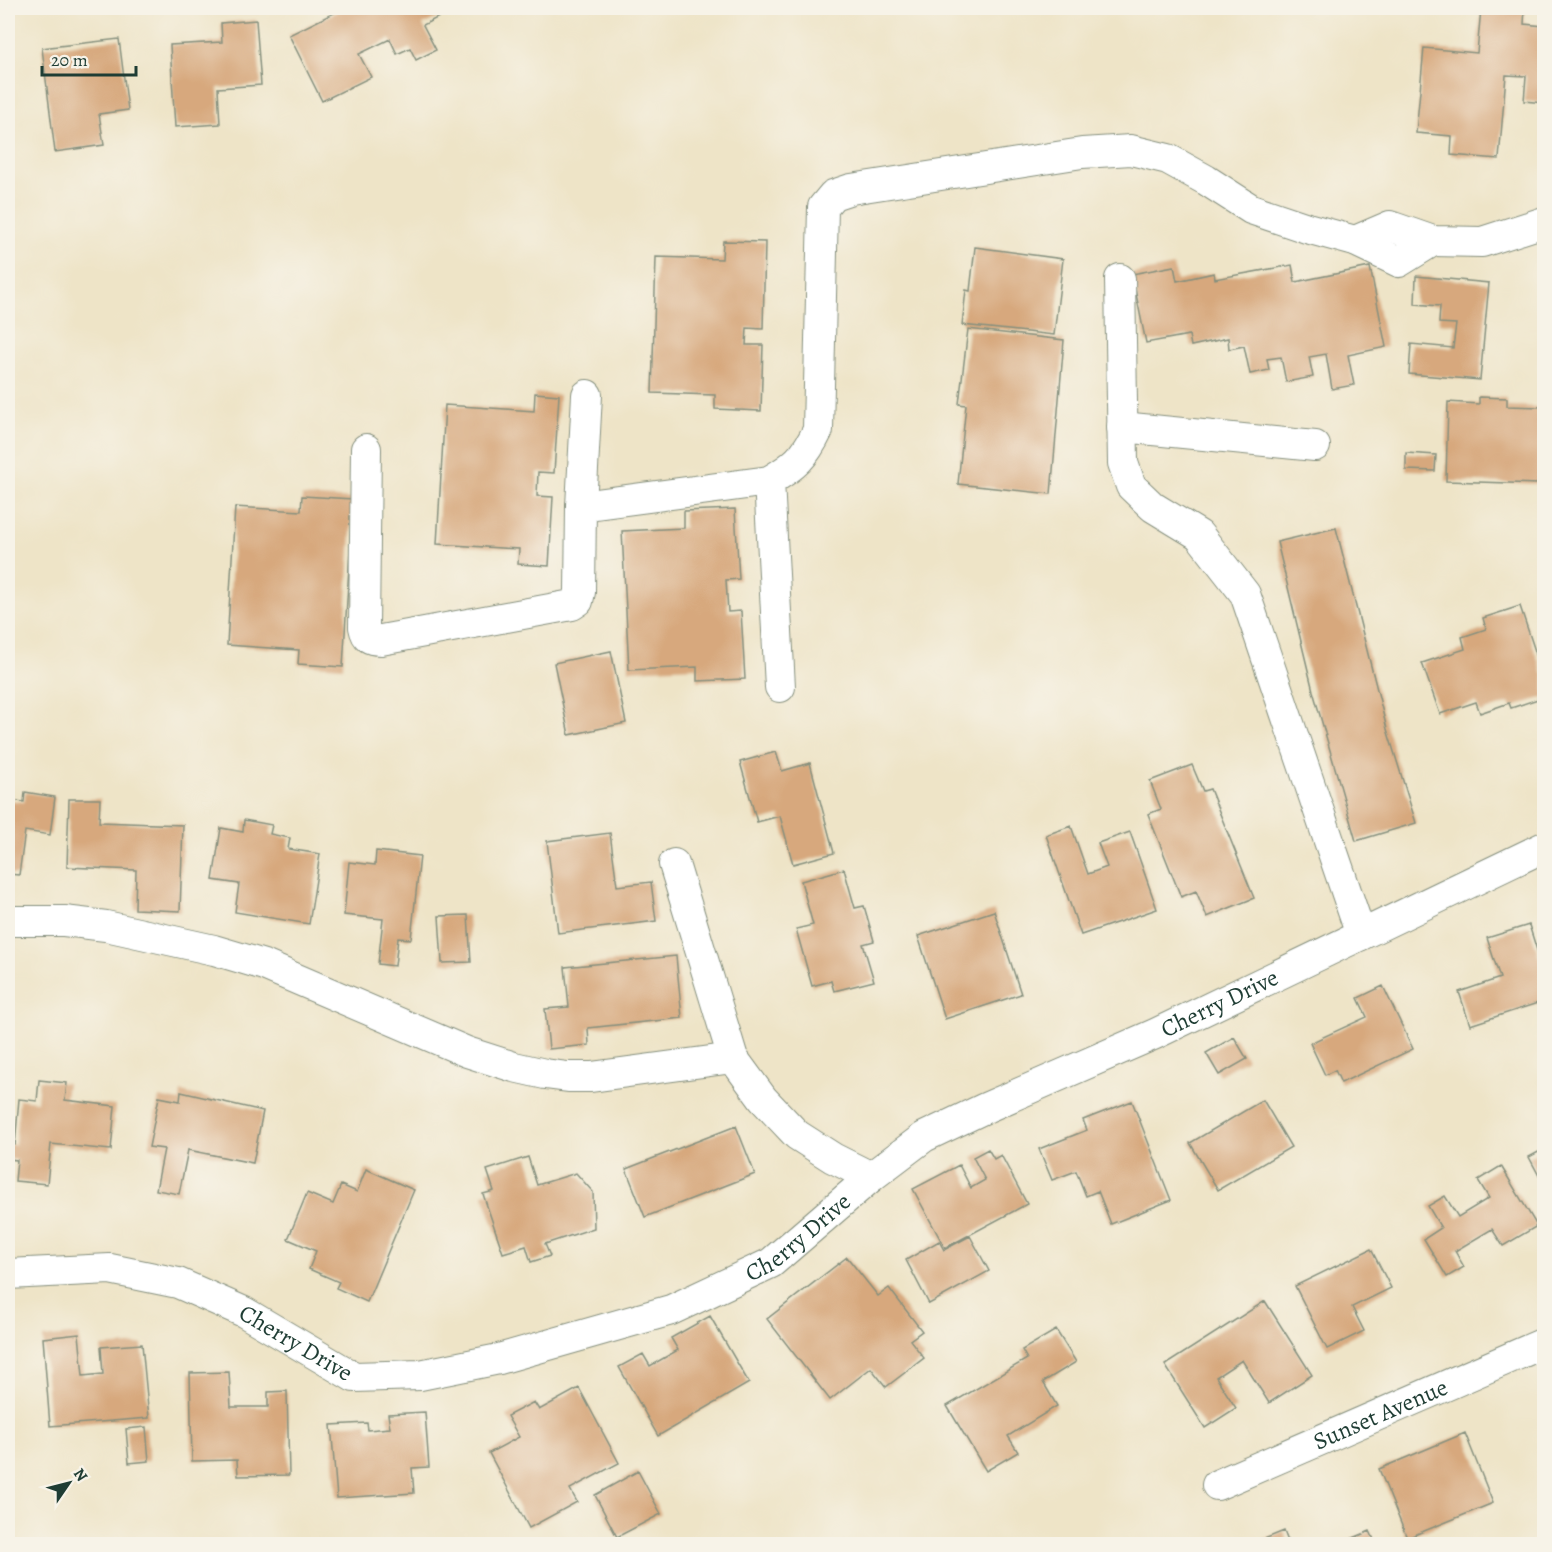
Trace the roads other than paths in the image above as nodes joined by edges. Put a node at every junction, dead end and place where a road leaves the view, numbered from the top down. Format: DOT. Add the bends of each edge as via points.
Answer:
graph roads {
  1 [pos="1545,222"];
  2 [pos="1120,279"];
  3 [pos="587,395"];
  4 [pos="1122,427"];
  5 [pos="1314,446"];
  6 [pos="366,449"];
  7 [pos="769,481"];
  8 [pos="581,506"];
  9 [pos="780,687"];
  10 [pos="1545,847"];
  11 [pos="674,864"];
  12 [pos="8,921"];
  13 [pos="1361,935"];
  14 [pos="733,1058"];
  15 [pos="871,1177"];
  16 [pos="8,1274"];
  17 [pos="1545,1343"];
  18 [pos="1217,1485"];
  1 -- 7 [label="street" via="1482,242 1432,241 1390,226 1355,241 1251,209 1168,159 1131,150 1082,153 833,195 823,207 822,219 818,430 791,469"];
  2 -- 4 [label="street"];
  3 -- 8 [label="street"];
  4 -- 5 [label="street"];
  4 -- 13 [label="street" via="1123,463 1131,486 1153,507 1199,535 1245,594"];
  6 -- 8 [label="street" via="364,627 365,635 372,640 572,605 578,601 580,592"];
  7 -- 8 [label="street"];
  7 -- 9 [label="street"];
  10 -- 13 [label="street, Cherry Drive"];
  11 -- 14 [label="street"];
  12 -- 14 [label="street" via="106,926 214,950 264,965 467,1052 545,1074 591,1077"];
  13 -- 15 [label="street, Cherry Drive" via="1155,1034 924,1137"];
  14 -- 15 [label="street" via="763,1099 797,1135"];
  15 -- 16 [label="street, Cherry Drive" via="771,1263 671,1310 499,1359 420,1375 354,1377 244,1312 178,1283 110,1269"];
  17 -- 18 [label="street, Sunset Avenue"];
}
